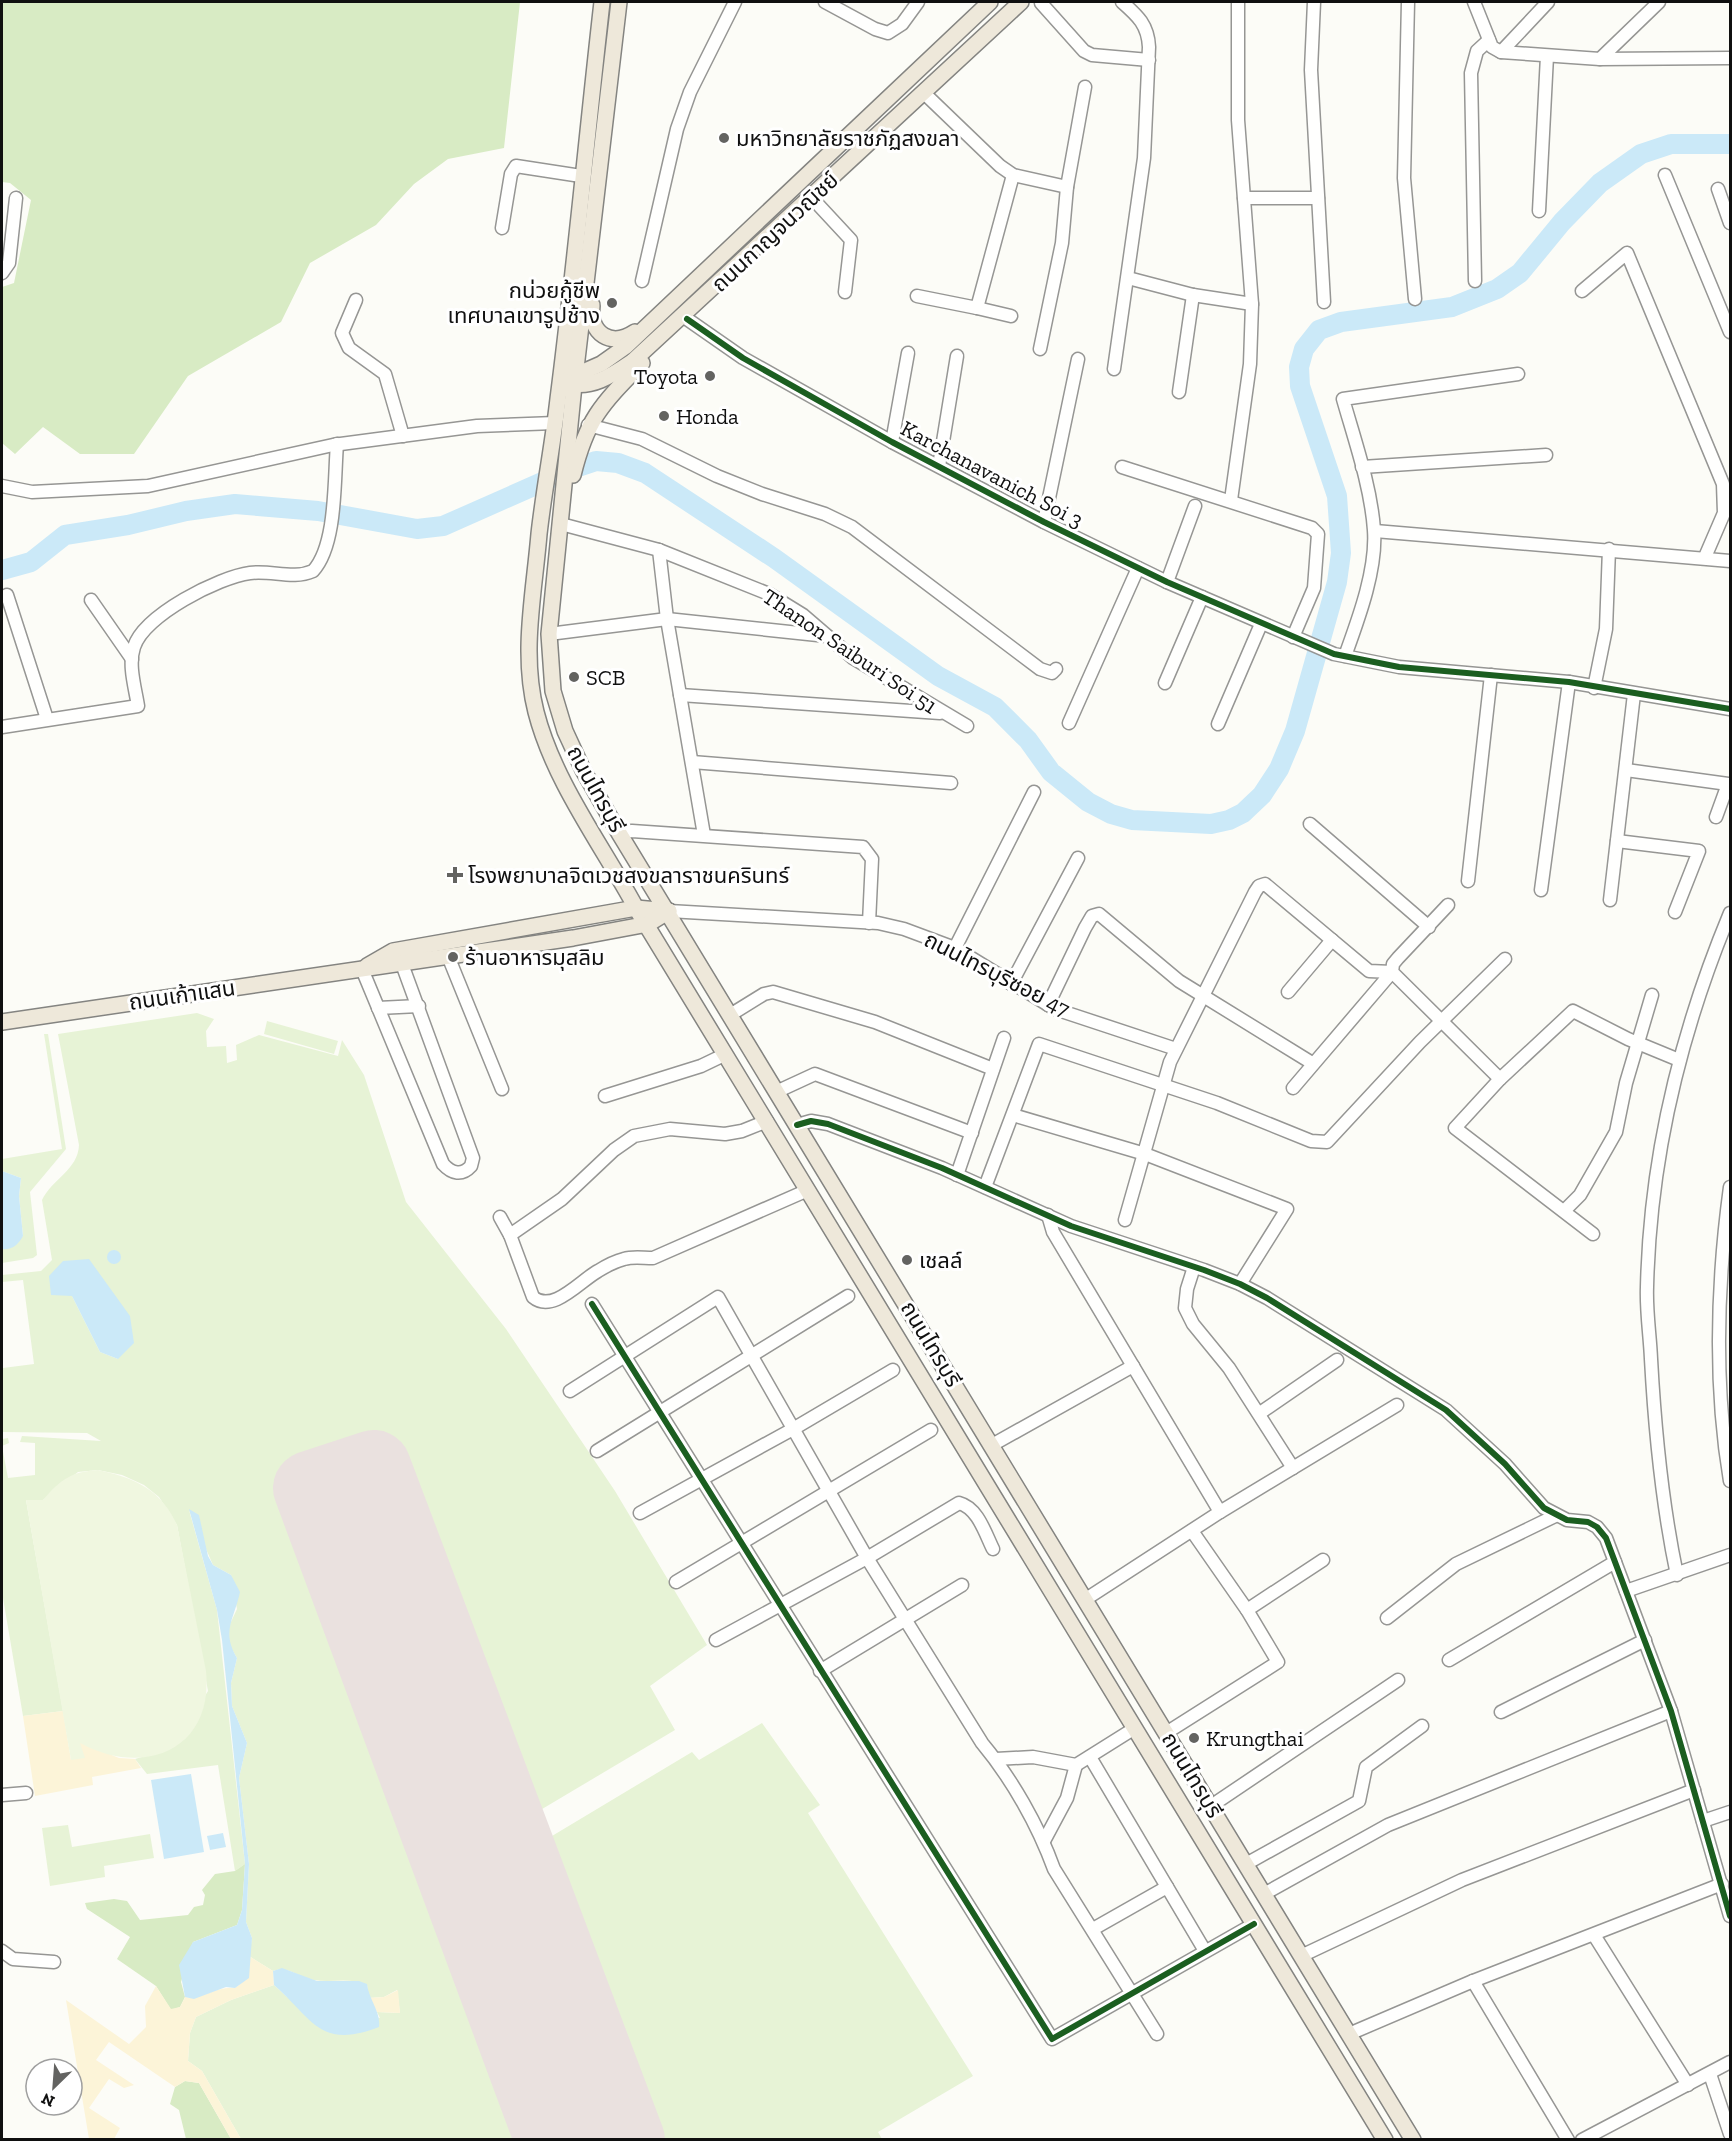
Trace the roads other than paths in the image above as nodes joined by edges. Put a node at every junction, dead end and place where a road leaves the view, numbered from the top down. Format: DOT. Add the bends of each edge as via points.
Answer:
graph roads {
  1 [pos="602,2"];
  2 [pos="619,2"];
  3 [pos="735,2"];
  4 [pos="825,2"];
  5 [pos="918,2"];
  6 [pos="990,2"];
  7 [pos="1021,2"];
  8 [pos="1122,2"];
  9 [pos="1238,2"];
  10 [pos="1314,2"];
  11 [pos="1408,2"];
  12 [pos="1474,2"];
  13 [pos="1548,2"];
  14 [pos="1659,2"];
  15 [pos="1041,3"];
  16 [pos="1489,40"];
  17 [pos="1501,52"];
  18 [pos="1546,56"];
  19 [pos="1731,58"];
  20 [pos="1600,59"];
  21 [pos="1149,60"];
  22 [pos="1085,87"];
  23 [pos="924,93"];
  24 [pos="1013,175"];
  25 [pos="1665,175"];
  26 [pos="582,176"];
  27 [pos="1067,187"];
  28 [pos="1718,189"];
  29 [pos="16,198"];
  30 [pos="812,198"];
  31 [pos="1244,198"];
  32 [pos="1318,198"];
  33 [pos="597,204"];
  34 [pos="1539,211"];
  35 [pos="1731,223"];
  36 [pos="502,228"];
  37 [pos="2,273"];
  38 [pos="1128,278"];
  39 [pos="642,281"];
  40 [pos="1475,281"];
  41 [pos="717,286"];
  42 [pos="1582,291"];
  43 [pos="845,292"];
  44 [pos="1193,295"];
  45 [pos="917,296"];
  46 [pos="1415,298"];
  47 [pos="356,300"];
  48 [pos="1324,302"];
  49 [pos="1252,304"];
  50 [pos="977,308"];
  51 [pos="1011,316"];
  52 [pos="687,319"];
  53 [pos="652,321"];
  54 [pos="1731,332"];
  55 [pos="1040,350"];
  56 [pos="908,352"];
  57 [pos="957,356"];
  58 [pos="1078,359"];
  59 [pos="1114,369"];
  60 [pos="1518,374"];
  61 [pos="569,379"];
  62 [pos="1179,392"];
  63 [pos="588,425"];
  64 [pos="554,429"];
  65 [pos="403,436"];
  66 [pos="892,442"];
  67 [pos="338,444"];
  68 [pos="573,446"];
  69 [pos="1546,456"];
  70 [pos="939,466"];
  71 [pos="1122,467"];
  72 [pos="1362,467"];
  73 [pos="2,486"];
  74 [pos="1231,500"];
  75 [pos="1195,506"];
  76 [pos="562,521"];
  77 [pos="1044,522"];
  78 [pos="1375,531"];
  79 [pos="1609,549"];
  80 [pos="659,550"];
  81 [pos="1705,557"];
  82 [pos="1731,561"];
  83 [pos="1138,568"];
  84 [pos="1167,582"];
  85 [pos="8,595"];
  86 [pos="1202,597"];
  87 [pos="91,600"];
  88 [pos="667,619"];
  89 [pos="1261,624"];
  90 [pos="549,634"];
  91 [pos="827,636"];
  92 [pos="1293,637"];
  93 [pos="1339,655"];
  94 [pos="132,659"];
  95 [pos="1056,669"];
  96 [pos="1491,675"];
  97 [pos="1569,682"];
  98 [pos="1165,683"];
  99 [pos="1594,688"];
  100 [pos="680,694"];
  101 [pos="1634,694"];
  102 [pos="1731,709"];
  103 [pos="944,713"];
  104 [pos="47,719"];
  105 [pos="1069,723"];
  106 [pos="1218,724"];
  107 [pos="967,726"];
  108 [pos="2,727"];
  109 [pos="692,762"];
  110 [pos="1626,770"];
  111 [pos="951,783"];
  112 [pos="1034,792"];
  113 [pos="1716,817"];
  114 [pos="1310,824"];
  115 [pos="619,833"];
  116 [pos="704,835"];
  117 [pos="1617,841"];
  118 [pos="1078,858"];
  119 [pos="1468,881"];
  120 [pos="1541,890"];
  121 [pos="1610,900"];
  122 [pos="1448,905"];
  123 [pos="636,908"];
  124 [pos="669,912"];
  125 [pos="1675,912"];
  126 [pos="1731,913"];
  127 [pos="869,923"];
  128 [pos="648,924"];
  129 [pos="1429,927"];
  130 [pos="1332,940"];
  131 [pos="955,948"];
  132 [pos="448,956"];
  133 [pos="1505,959"];
  134 [pos="402,964"];
  135 [pos="362,969"];
  136 [pos="1392,972"];
  137 [pos="1011,984"];
  138 [pos="1288,992"];
  139 [pos="1652,994"];
  140 [pos="1202,996"];
  141 [pos="1048,1005"];
  142 [pos="418,1006"];
  143 [pos="378,1008"];
  144 [pos="730,1015"];
  145 [pos="1441,1021"];
  146 [pos="2,1022"];
  147 [pos="1004,1038"];
  148 [pos="1639,1044"];
  149 [pos="1176,1050"];
  150 [pos="726,1054"];
  151 [pos="1679,1060"];
  152 [pos="1312,1063"];
  153 [pos="993,1069"];
  154 [pos="1500,1079"];
  155 [pos="1162,1084"];
  156 [pos="1293,1088"];
  157 [pos="502,1089"];
  158 [pos="776,1092"];
  159 [pos="605,1096"];
  160 [pos="1013,1115"];
  161 [pos="766,1121"];
  162 [pos="797,1125"];
  163 [pos="972,1133"];
  164 [pos="1145,1154"];
  165 [pos="957,1175"];
  166 [pos="985,1187"];
  167 [pos="1731,1187"];
  168 [pos="808,1190"];
  169 [pos="1564,1211"];
  170 [pos="1729,1214"];
  171 [pos="1048,1215"];
  172 [pos="500,1217"];
  173 [pos="1125,1220"];
  174 [pos="1593,1234"];
  175 [pos="510,1235"];
  176 [pos="1194,1267"];
  177 [pos="1240,1284"];
  178 [pos="1726,1288"];
  179 [pos="848,1296"];
  180 [pos="592,1304"];
  181 [pos="625,1355"];
  182 [pos="752,1357"];
  183 [pos="1337,1360"];
  184 [pos="1133,1366"];
  185 [pos="892,1370"];
  186 [pos="570,1391"];
  187 [pos="1397,1405"];
  188 [pos="661,1413"];
  189 [pos="1260,1413"];
  190 [pos="793,1429"];
  191 [pos="931,1430"];
  192 [pos="992,1446"];
  193 [pos="597,1451"];
  194 [pos="1728,1451"];
  195 [pos="1293,1468"];
  196 [pos="702,1478"];
  197 [pos="1731,1481"];
  198 [pos="830,1491"];
  199 [pos="1221,1512"];
  200 [pos="640,1513"];
  201 [pos="1555,1516"];
  202 [pos="1192,1531"];
  203 [pos="741,1541"];
  204 [pos="993,1549"];
  205 [pos="1731,1555"];
  206 [pos="867,1558"];
  207 [pos="1323,1560"];
  208 [pos="1615,1562"];
  209 [pos="1677,1575"];
  210 [pos="676,1582"];
  211 [pos="962,1585"];
  212 [pos="1626,1591"];
  213 [pos="1086,1599"];
  214 [pos="780,1605"];
  215 [pos="1246,1610"];
  216 [pos="1387,1618"];
  217 [pos="906,1621"];
  218 [pos="716,1640"];
  219 [pos="1645,1640"];
  220 [pos="1449,1660"];
  221 [pos="820,1671"];
  222 [pos="1398,1680"];
  223 [pos="1671,1711"];
  224 [pos="1501,1712"];
  225 [pos="1156,1714"];
  226 [pos="1422,1726"];
  227 [pos="1135,1728"];
  228 [pos="1166,1733"];
  229 [pos="1090,1757"];
  230 [pos="996,1759"];
  231 [pos="1076,1765"];
  232 [pos="1694,1790"];
  233 [pos="26,1793"];
  234 [pos="2,1795"];
  235 [pos="1211,1806"];
  236 [pos="1731,1812"];
  237 [pos="1703,1821"];
  238 [pos="1044,1841"];
  239 [pos="1246,1864"];
  240 [pos="1722,1884"];
  241 [pos="1167,1887"];
  242 [pos="1264,1894"];
  243 [pos="1731,1916"];
  244 [pos="1254,1924"];
  245 [pos="1093,1929"];
  246 [pos="1594,1935"];
  247 [pos="2,1951"];
  248 [pos="1205,1951"];
  249 [pos="1301,1956"];
  250 [pos="54,1962"];
  251 [pos="1473,1981"];
  252 [pos="1132,1993"];
  253 [pos="1158,2034"];
  254 [pos="1349,2034"];
  255 [pos="1731,2062"];
  256 [pos="1710,2074"];
  257 [pos="1688,2085"];
  258 [pos="1731,2134"];
  259 [pos="1385,2139"];
  260 [pos="1413,2139"];
  261 [pos="1568,2139"];
  262 [pos="1582,2139"];
  1 -- 26 [label="main road"];
  2 -- 33 [label="main road"];
  3 -- 39 [label="street" via="690,92 677,129"];
  4 -- 5 [label="street" via="888,33 902,24"];
  6 -- 53 [label="main road, ถนนกาญจนวณิชย์"];
  7 -- 23 [label="main road, ถนนกาญจนวณิชย์"];
  8 -- 21 [label="street" via="1143,21 1149,33"];
  9 -- 31 [label="street" via="1238,120"];
  10 -- 32 [label="street" via="1311,70"];
  11 -- 46 [label="street" via="1404,178"];
  12 -- 16 [label="street"];
  13 -- 17 [label="street"];
  14 -- 20 [label="street"];
  15 -- 21 [label="street" via="1084,51"];
  16 -- 17 [label="street"];
  16 -- 40 [label="street" via="1477,51 1471,73"];
  17 -- 18 [label="street"];
  18 -- 20 [label="street"];
  18 -- 34 [label="street"];
  19 -- 20 [label="street"];
  21 -- 38 [label="street" via="1144,158"];
  22 -- 27 [label="street"];
  23 -- 24 [label="street"];
  23 -- 30 [label="main road, ถนนกาญจนวณิชย์"];
  24 -- 27 [label="street"];
  24 -- 50 [label="street"];
  25 -- 54 [label="street"];
  26 -- 36 [label="street" via="516,166 511,174"];
  26 -- 61 [label="main road"];
  27 -- 55 [label="street" via="1062,243"];
  28 -- 35 [label="street"];
  29 -- 37 [label="street" via="9,263"];
  30 -- 41 [label="main road, ถนนกาญจนวณิชย์"];
  30 -- 43 [label="street" via="851,240"];
  31 -- 32 [label="street"];
  31 -- 49 [label="street"];
  32 -- 48 [label="street"];
  33 -- 53 [label="main road" via="599,229 592,323 601,334 620,339"];
  33 -- 61 [label="main road"];
  38 -- 44 [label="street"];
  38 -- 59 [label="street"];
  41 -- 52 [label="main road"];
  41 -- 61 [label="main road, ถนนกาญจนวณิชย์" via="633,362 598,381"];
  42 -- 81 [label="street" via="1627,253 1723,484 1724,513"];
  44 -- 49 [label="street"];
  44 -- 62 [label="street"];
  45 -- 50 [label="street"];
  47 -- 65 [label="street" via="342,333 349,348 385,374"];
  49 -- 74 [label="street" via="1250,364"];
  50 -- 51 [label="street"];
  52 -- 63 [label="main road" via="611,395"];
  52 -- 66 [label="street, Karchanavanich Soi 3" via="743,358"];
  53 -- 61 [label="main road, ถนนกาญจนวณิชย์" via="601,364"];
  56 -- 66 [label="street"];
  57 -- 70 [label="street"];
  58 -- 77 [label="street"];
  60 -- 72 [label="street" via="1343,399"];
  61 -- 64 [label="main road, ถนนไทรบุรี" via="558,402"];
  61 -- 68 [label="main road, ถนนไทรบุรี"];
  63 -- 68 [label="main road"];
  63 -- 95 [label="street" via="642,440 717,476 852,527 1040,669"];
  64 -- 65 [label="street" via="477,426"];
  64 -- 123 [label="main road, ถนนไทรบุรี" via="540,515 528,640 530,681 536,712 565,782"];
  65 -- 67 [label="street"];
  66 -- 70 [label="street, Karchanavanich Soi 3"];
  67 -- 73 [label="street" via="148,486 32,492"];
  67 -- 94 [label="street" via="331,529 324,555 313,571 296,576 251,573 208,586 164,612 146,629 138,637"];
  68 -- 76 [label="main road, ถนนไทรบุรี"];
  69 -- 72 [label="street"];
  70 -- 77 [label="street, Karchanavanich Soi 3"];
  71 -- 74 [label="street"];
  72 -- 78 [label="street"];
  74 -- 92 [label="street" via="1312,528 1318,534 1314,588"];
  75 -- 84 [label="street"];
  76 -- 80 [label="street, Thanon Saiburi Soi 51"];
  76 -- 90 [label="main road, ถนนไทรบุรี"];
  77 -- 83 [label="street, Karchanavanich Soi 3"];
  78 -- 79 [label="street"];
  78 -- 93 [label="street" via="1366,597"];
  79 -- 81 [label="street"];
  79 -- 99 [label="street" via="1606,629"];
  80 -- 88 [label="street"];
  80 -- 91 [label="street, Thanon Saiburi Soi 51" via="769,594"];
  81 -- 82 [label="street"];
  83 -- 84 [label="street, Karchanavanich Soi 3"];
  83 -- 105 [label="street"];
  84 -- 86 [label="street, Karchanavanich Soi 3"];
  85 -- 104 [label="street"];
  86 -- 89 [label="street, Karchanavanich Soi 3"];
  86 -- 98 [label="street"];
  87 -- 94 [label="street"];
  88 -- 90 [label="street"];
  88 -- 91 [label="street"];
  88 -- 100 [label="street"];
  89 -- 92 [label="street, Karchanavanich Soi 3"];
  89 -- 106 [label="street"];
  90 -- 115 [label="main road, ถนนไทรบุรี" via="553,691 565,731"];
  91 -- 103 [label="street, Thanon Saiburi Soi 51" via="854,658"];
  92 -- 93 [label="street, Karchanavanich Soi 3"];
  93 -- 96 [label="street, Karchanavanich Soi 3" via="1399,667"];
  94 -- 104 [label="street" via="138,706"];
  96 -- 97 [label="street, Karchanavanich Soi 3"];
  96 -- 119 [label="street"];
  97 -- 99 [label="street, Karchanavanich Soi 3"];
  97 -- 120 [label="street"];
  99 -- 101 [label="street, Karchanavanich Soi 3"];
  100 -- 103 [label="street"];
  100 -- 109 [label="street"];
  101 -- 102 [label="street, Karchanavanich Soi 3"];
  101 -- 110 [label="street"];
  103 -- 107 [label="street, Thanon Saiburi Soi 51"];
  104 -- 108 [label="street"];
  109 -- 111 [label="street"];
  109 -- 116 [label="street"];
  110 -- 113 [label="street" via="1728,784"];
  110 -- 117 [label="street"];
  112 -- 131 [label="street"];
  114 -- 129 [label="street"];
  115 -- 116 [label="street"];
  115 -- 124 [label="main road, ถนนไทรบุรี"];
  116 -- 127 [label="street" via="863,847 872,859"];
  117 -- 121 [label="street"];
  117 -- 125 [label="street" via="1699,850"];
  118 -- 137 [label="street"];
  122 -- 129 [label="street"];
  123 -- 124 [label="main road, ถนนเก้าแสน"];
  123 -- 128 [label="main road, ถนนไทรบุรี"];
  123 -- 135 [label="main road, ถนนเก้าแสน" via="393,951"];
  124 -- 127 [label="street, ถนนไทรบุรีซอย 47"];
  124 -- 128 [label="main road"];
  124 -- 144 [label="main road, ถนนไทรบุรี"];
  126 -- 151 [label="street" via="1712,957"];
  127 -- 131 [label="street, ถนนไทรบุรีซอย 47" via="904,928"];
  128 -- 132 [label="main road, ถนนเก้าแสน"];
  128 -- 150 [label="main road, ถนนไทรบุรี"];
  129 -- 136 [label="street" via="1393,964"];
  130 -- 136 [label="street" via="1369,970"];
  130 -- 138 [label="street"];
  130 -- 140 [label="street" via="1272,888 1260,886"];
  131 -- 137 [label="street, ถนนไทรบุรีซอย 47"];
  132 -- 134 [label="main road, ถนนเก้าแสน"];
  132 -- 157 [label="street"];
  133 -- 145 [label="street"];
  134 -- 135 [label="main road, ถนนเก้าแสน"];
  134 -- 142 [label="street"];
  135 -- 143 [label="street"];
  135 -- 146 [label="main road, ถนนเก้าแสน"];
  136 -- 145 [label="street"];
  136 -- 152 [label="street"];
  137 -- 141 [label="street, ถนนไทรบุรีซอย 47"];
  139 -- 148 [label="street"];
  140 -- 141 [label="street" via="1095,913"];
  140 -- 149 [label="street"];
  140 -- 152 [label="street"];
  141 -- 149 [label="street, ถนนไทรบุรีซอย 47"];
  142 -- 143 [label="street"];
  142 -- 143 [label="street" via="473,1158 471,1166 460,1173 443,1164"];
  144 -- 153 [label="street" via="773,992 875,1022"];
  144 -- 158 [label="main road, ถนนไทรบุรี"];
  145 -- 154 [label="street"];
  145 -- 155 [label="street" via="1327,1142 1311,1141"];
  147 -- 153 [label="street"];
  148 -- 151 [label="street"];
  148 -- 154 [label="street" via="1573,1011"];
  148 -- 169 [label="street" via="1616,1132 1580,1195"];
  149 -- 155 [label="street"];
  150 -- 159 [label="street" via="701,1066"];
  150 -- 161 [label="main road, ถนนไทรบุรี"];
  151 -- 209 [label="street" via="1656,1179 1647,1287 1655,1436"];
  152 -- 156 [label="street"];
  153 -- 163 [label="street"];
  154 -- 169 [label="street" via="1455,1128"];
  155 -- 160 [label="street" via="1039,1044"];
  155 -- 164 [label="street"];
  158 -- 162 [label="main road, ถนนไทรบุรี"];
  158 -- 163 [label="street" via="815,1074"];
  160 -- 164 [label="street"];
  160 -- 166 [label="street"];
  161 -- 168 [label="main road, ถนนไทรบุรี"];
  161 -- 175 [label="street" via="725,1134 670,1129 634,1136 562,1199"];
  162 -- 165 [label="street" via="811,1121 828,1124"];
  162 -- 192 [label="main road, ถนนไทรบุรี"];
  163 -- 165 [label="street"];
  164 -- 173 [label="street"];
  164 -- 177 [label="street" via="1287,1209"];
  165 -- 166 [label="street"];
  166 -- 171 [label="street"];
  167 -- 170 [label="street"];
  168 -- 175 [label="street" via="653,1258 625,1259 597,1271 550,1301 533,1297"];
  168 -- 227 [label="main road, ถนนไทรบุรี"];
  169 -- 174 [label="street"];
  170 -- 178 [label="street"];
  171 -- 176 [label="street"];
  171 -- 184 [label="street" via="1053,1232"];
  172 -- 175 [label="street"];
  176 -- 177 [label="street"];
  176 -- 189 [label="street" via="1185,1308"];
  177 -- 201 [label="street" via="1446,1410"];
  178 -- 194 [label="street" via="1721,1422"];
  179 -- 182 [label="street"];
  180 -- 181 [label="street"];
  181 -- 182 [label="street" via="718,1297"];
  181 -- 186 [label="street"];
  181 -- 188 [label="street"];
  182 -- 188 [label="street"];
  182 -- 190 [label="street"];
  183 -- 189 [label="street"];
  184 -- 192 [label="street"];
  184 -- 199 [label="street"];
  185 -- 190 [label="street"];
  187 -- 195 [label="street"];
  188 -- 193 [label="street"];
  188 -- 196 [label="street"];
  189 -- 195 [label="street"];
  190 -- 196 [label="street"];
  190 -- 198 [label="street"];
  191 -- 198 [label="street"];
  192 -- 213 [label="main road, ถนนไทรบุรี"];
  194 -- 197 [label="street"];
  195 -- 199 [label="street"];
  196 -- 200 [label="street"];
  196 -- 203 [label="street"];
  198 -- 203 [label="street"];
  198 -- 206 [label="street"];
  199 -- 202 [label="street"];
  201 -- 208 [label="street" via="1598,1527"];
  201 -- 216 [label="street" via="1456,1564"];
  202 -- 213 [label="street"];
  202 -- 215 [label="street"];
  203 -- 210 [label="street"];
  203 -- 214 [label="street"];
  204 -- 206 [label="street" via="973,1511 959,1503"];
  205 -- 209 [label="street"];
  206 -- 214 [label="street"];
  206 -- 217 [label="street"];
  207 -- 215 [label="street"];
  208 -- 212 [label="street"];
  208 -- 220 [label="street"];
  209 -- 212 [label="street"];
  211 -- 217 [label="street"];
  212 -- 219 [label="street"];
  213 -- 225 [label="main road, ถนนไทรบุรี"];
  214 -- 218 [label="street"];
  214 -- 221 [label="street"];
  215 -- 228 [label="street" via="1278,1662"];
  217 -- 221 [label="street"];
  217 -- 230 [label="street"];
  219 -- 223 [label="street"];
  219 -- 224 [label="street"];
  221 -- 252 [label="street" via="1052,2039"];
  222 -- 235 [label="street"];
  223 -- 232 [label="street"];
  223 -- 242 [label="street" via="1388,1825"];
  225 -- 227 [label="main road"];
  225 -- 228 [label="main road, ถนนไทรบุรี"];
  226 -- 239 [label="street" via="1366,1767 1359,1801"];
  227 -- 229 [label="street"];
  227 -- 244 [label="main road, ถนนไทรบุรี"];
  228 -- 235 [label="main road, ถนนไทรบุรี"];
  229 -- 231 [label="street"];
  229 -- 241 [label="street"];
  230 -- 231 [label="street" via="1033,1757"];
  230 -- 238 [label="street"];
  231 -- 238 [label="street" via="1067,1798"];
  232 -- 237 [label="street"];
  232 -- 249 [label="street" via="1462,1880"];
  233 -- 234 [label="street"];
  235 -- 239 [label="main road, ถนนไทรบุรี"];
  236 -- 237 [label="street"];
  237 -- 240 [label="street"];
  238 -- 245 [label="street" via="1054,1869"];
  239 -- 242 [label="main road, ถนนไทรบุรี"];
  240 -- 243 [label="street"];
  240 -- 246 [label="street"];
  241 -- 245 [label="street"];
  241 -- 248 [label="street"];
  242 -- 249 [label="main road, ถนนไทรบุรี"];
  244 -- 248 [label="street"];
  244 -- 259 [label="main road, ถนนไทรบุรี"];
  245 -- 252 [label="street"];
  246 -- 251 [label="street"];
  246 -- 257 [label="street"];
  247 -- 250 [label="street" via="13,1959"];
  248 -- 252 [label="street"];
  249 -- 254 [label="main road, ถนนไทรบุรี"];
  251 -- 254 [label="street"];
  251 -- 261 [label="street"];
  252 -- 253 [label="street"];
  254 -- 260 [label="main road, ถนนไทรบุรี"];
  255 -- 256 [label="street"];
  256 -- 257 [label="street"];
  256 -- 258 [label="street"];
  257 -- 262 [label="street"];
}
